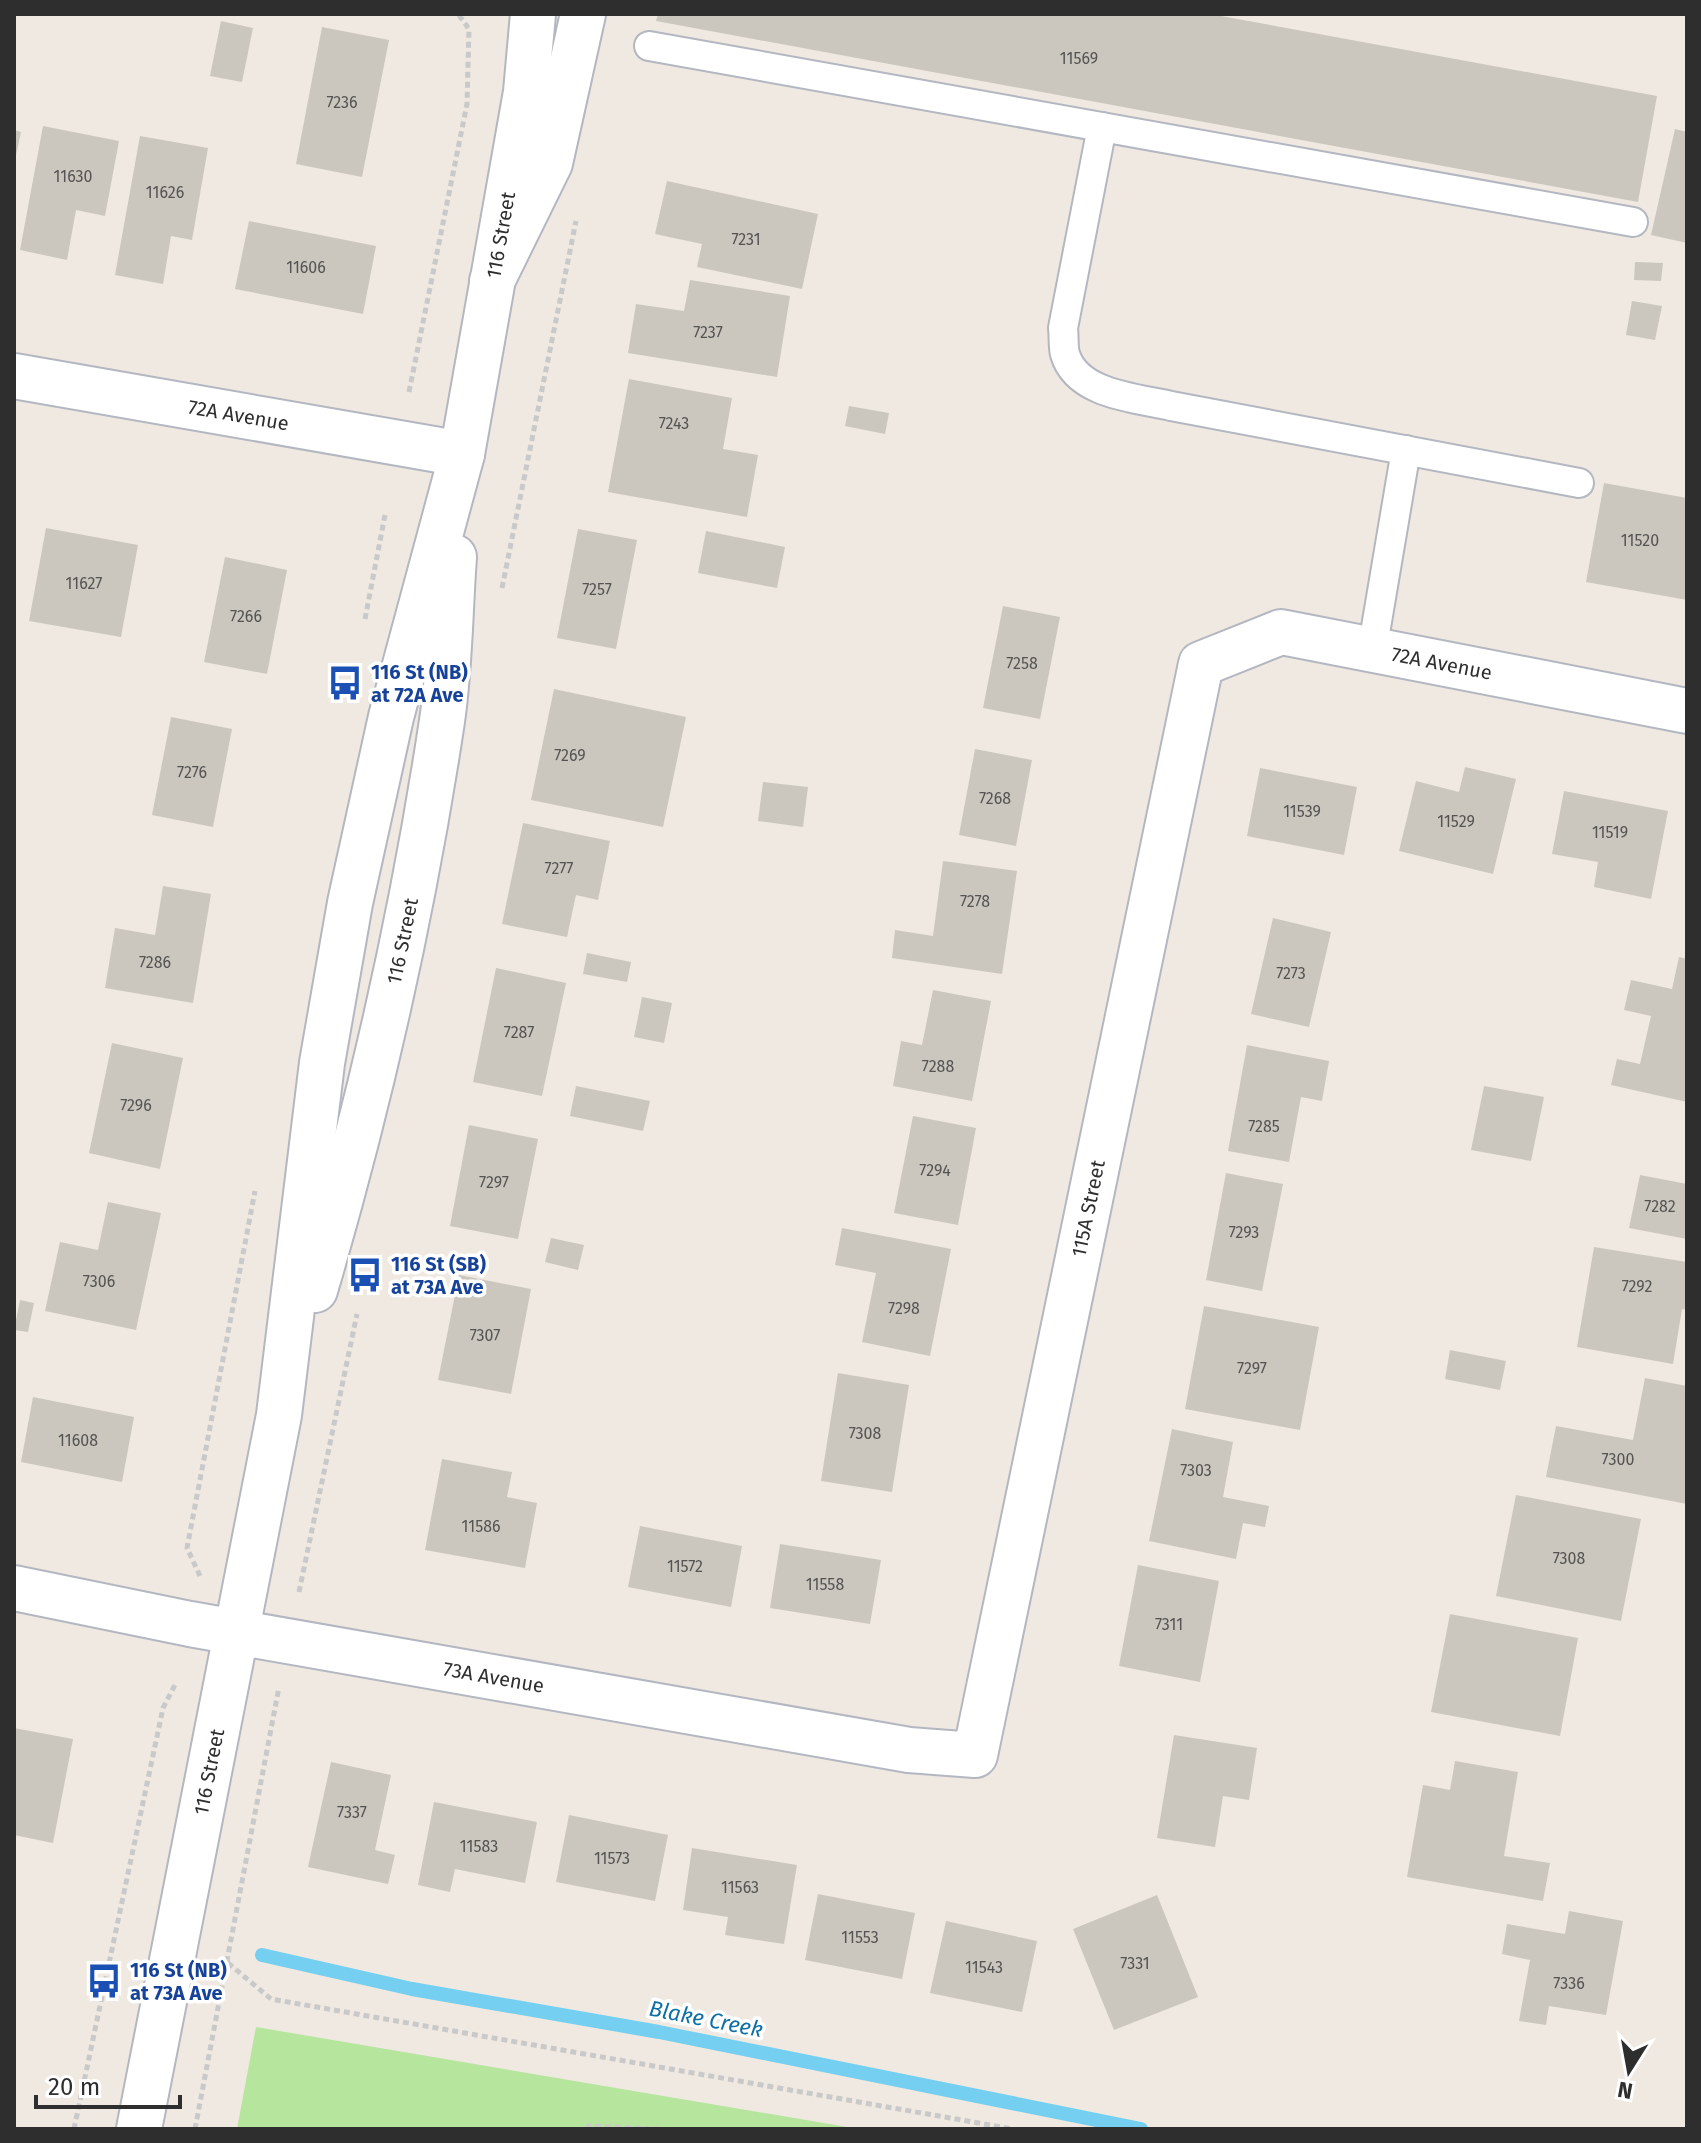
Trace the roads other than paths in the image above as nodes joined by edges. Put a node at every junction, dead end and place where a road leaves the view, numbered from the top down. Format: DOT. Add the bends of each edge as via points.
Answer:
graph roads {
  1 [pos="533,14"];
  2 [pos="583,14"];
  3 [pos="649,46"];
  4 [pos="1102,127"];
  5 [pos="1633,222"];
  6 [pos="492,281"];
  7 [pos="14,376"];
  8 [pos="1406,450"];
  9 [pos="462,454"];
  10 [pos="1579,483"];
  11 [pos="1372,651"];
  12 [pos="1201,664"];
  13 [pos="1687,711"];
  14 [pos="279,1415"];
  15 [pos="14,1588"];
  16 [pos="238,1632"];
  17 [pos="975,1755"];
  18 [pos="139,2129"];
  1 -- 6 [label="street, 116 Street" via="526,92"];
  2 -- 6 [label="street" via="550,163"];
  3 -- 4 [label="lane"];
  4 -- 5 [label="lane"];
  4 -- 8 [label="lane" via="1063,328 1065,355 1078,376 1106,391 1171,406"];
  6 -- 9 [label="street, 116 Street"];
  7 -- 9 [label="street, 72A Avenue"];
  8 -- 10 [label="lane"];
  8 -- 11 [label="lane"];
  9 -- 14 [label="street, 116 Street" via="391,717 350,903 322,1063"];
  9 -- 14 [label="street, 116 Street" via="442,718 405,930 345,1187"];
  11 -- 12 [label="street, 72A Avenue" via="1281,632"];
  11 -- 13 [label="street, 72A Avenue"];
  12 -- 17 [label="street, 115A Street"];
  14 -- 16 [label="street, 116 Street"];
  15 -- 16 [label="street, 73A Avenue"];
  16 -- 17 [label="street, 73A Avenue" via="909,1750"];
  16 -- 18 [label="street, 116 Street"];
}
